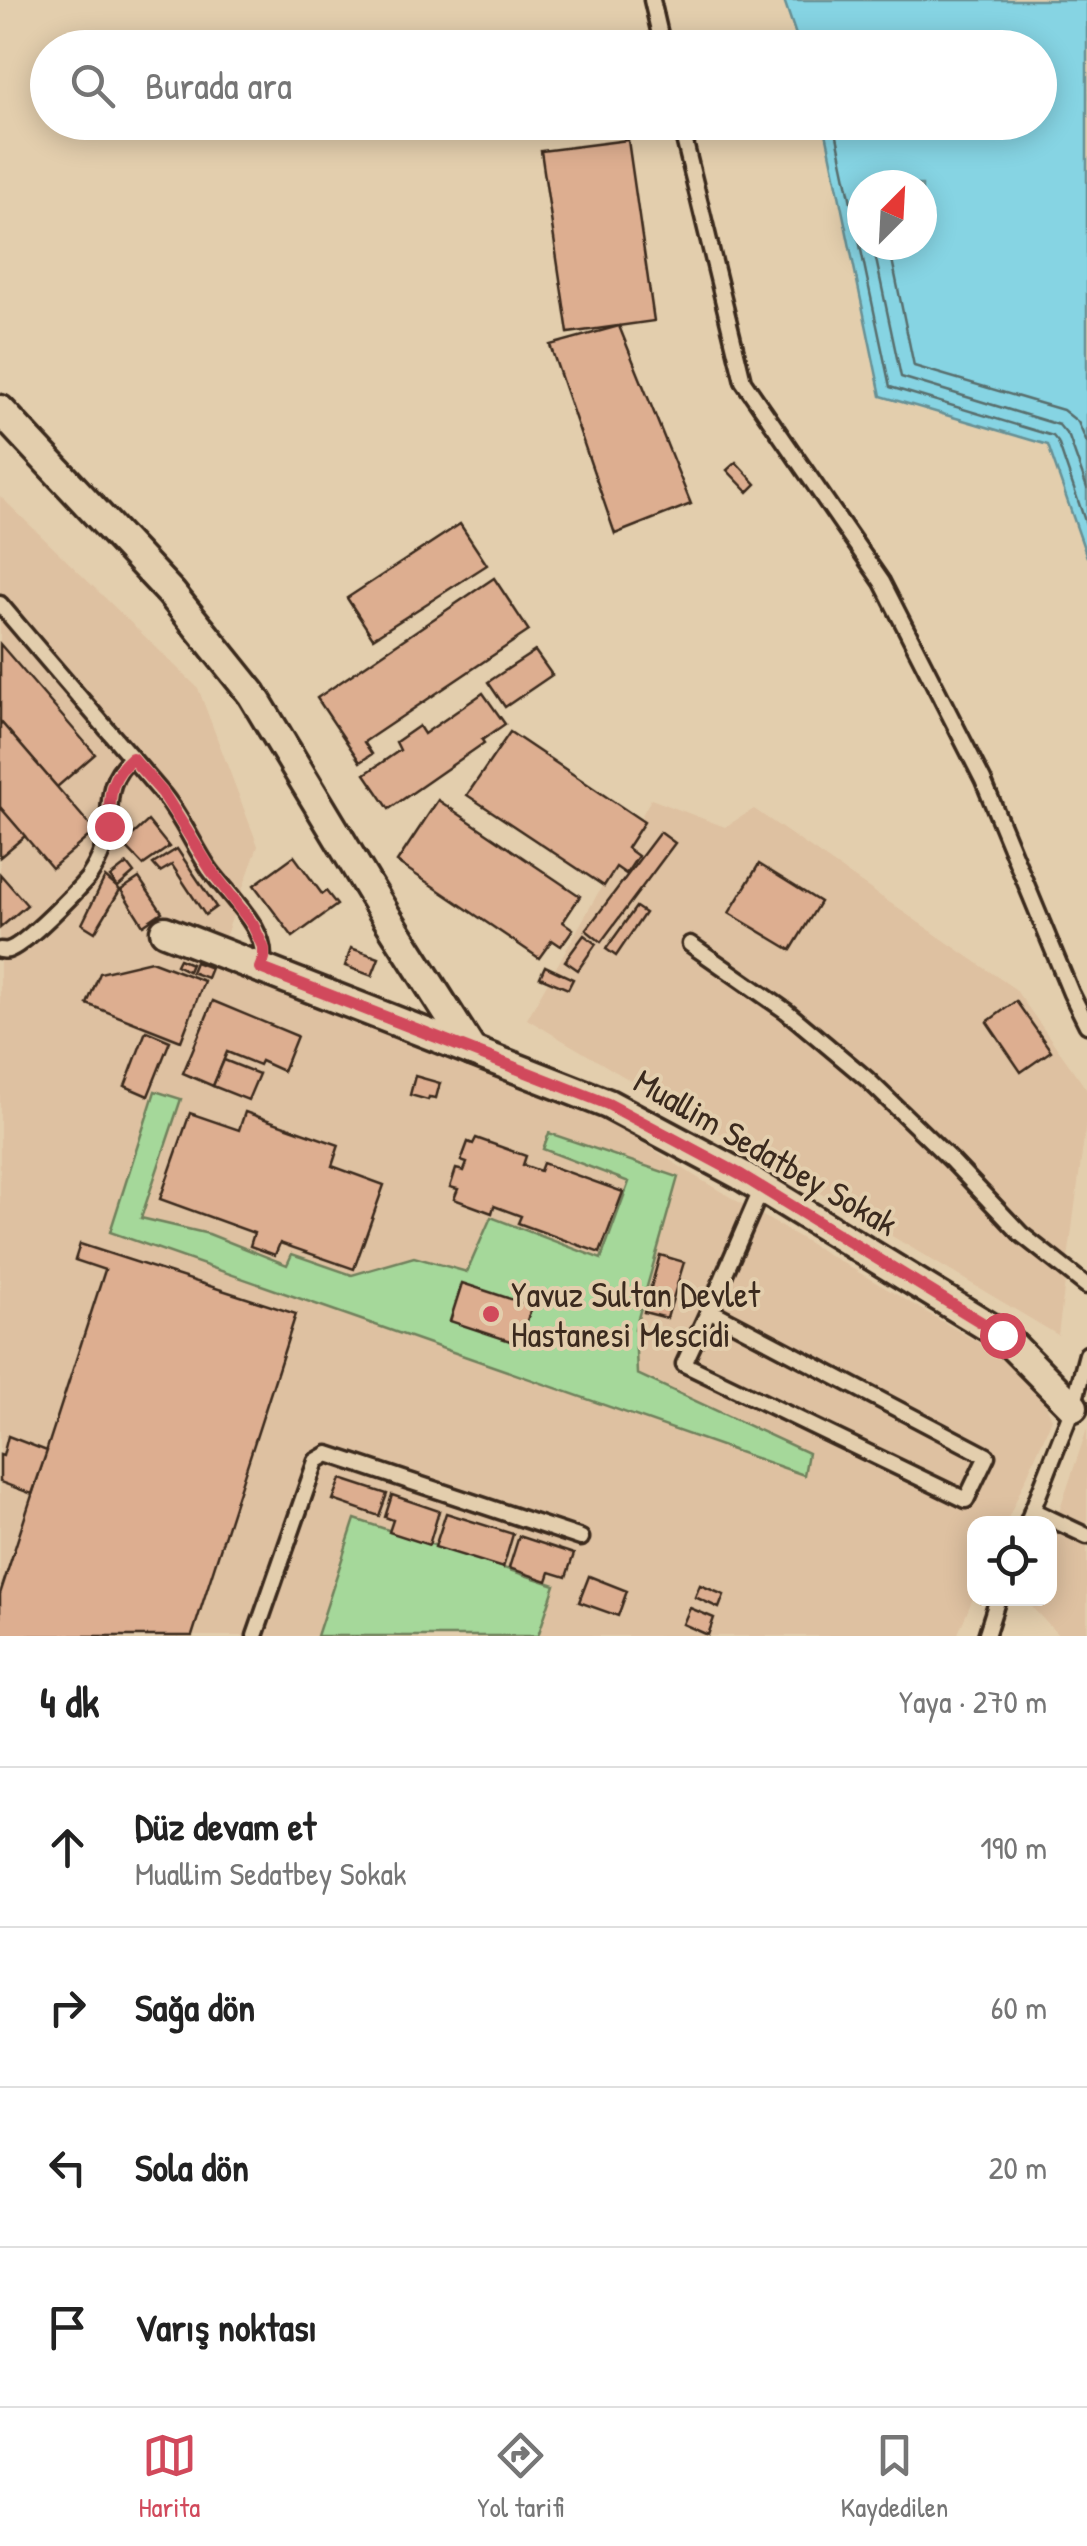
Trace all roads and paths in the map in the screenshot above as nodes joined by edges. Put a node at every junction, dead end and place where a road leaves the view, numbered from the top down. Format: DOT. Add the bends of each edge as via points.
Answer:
graph roads {
  1 [pos="652,0"];
  2 [pos="659,30"];
  3 [pos="684,140"];
  4 [pos="0,410"];
  5 [pos="0,604"];
  6 [pos="132,758"];
  7 [pos="164,931"];
  8 [pos="690,944"];
  9 [pos="0,950"];
  10 [pos="260,968"];
  11 [pos="1087,1025"];
  12 [pos="472,1051"];
  13 [pos="762,1188"];
  14 [pos="1087,1286"];
  15 [pos="710,1310"];
  16 [pos="1087,1354"];
  17 [pos="1073,1407"];
  18 [pos="1029,1516"];
  19 [pos="1057,1526"];
  20 [pos="1087,1536"];
  21 [pos="582,1538"];
  22 [pos="995,1606"];
  23 [pos="985,1632"];
  24 [pos="255,1636"];
  1 -- 2 [label="lane"];
  3 -- 11 [label="lane" via="743,382 882,582 983,780"];
  4 -- 12 [label="street" via="171,593 252,694"];
  5 -- 6 [label="lane"];
  6 -- 9 [label="lane" via="113,781 105,845 88,877 29,936"];
  6 -- 10 [label="lane" via="253,925 264,949"];
  7 -- 10 [label="street, Muallim Sedatbey Sokak"];
  8 -- 14 [label="lane" via="786,1010 868,1079 1021,1234"];
  10 -- 12 [label="street, Muallim Sedatbey Sokak"];
  12 -- 13 [label="street, Muallim Sedatbey Sokak" via="608,1104"];
  13 -- 15 [label="lane"];
  13 -- 17 [label="street, Muallim Sedatbey Sokak" via="1002,1335"];
  15 -- 15 [label="lane" via="988,1456 966,1500 684,1364"];
  16 -- 17 [label="lane"];
  17 -- 18 [label="lane"];
  19 -- 20 [label="lane"];
  21 -- 24 [label="lane" via="328,1454 316,1461"];
  22 -- 23 [label="lane"];
}
